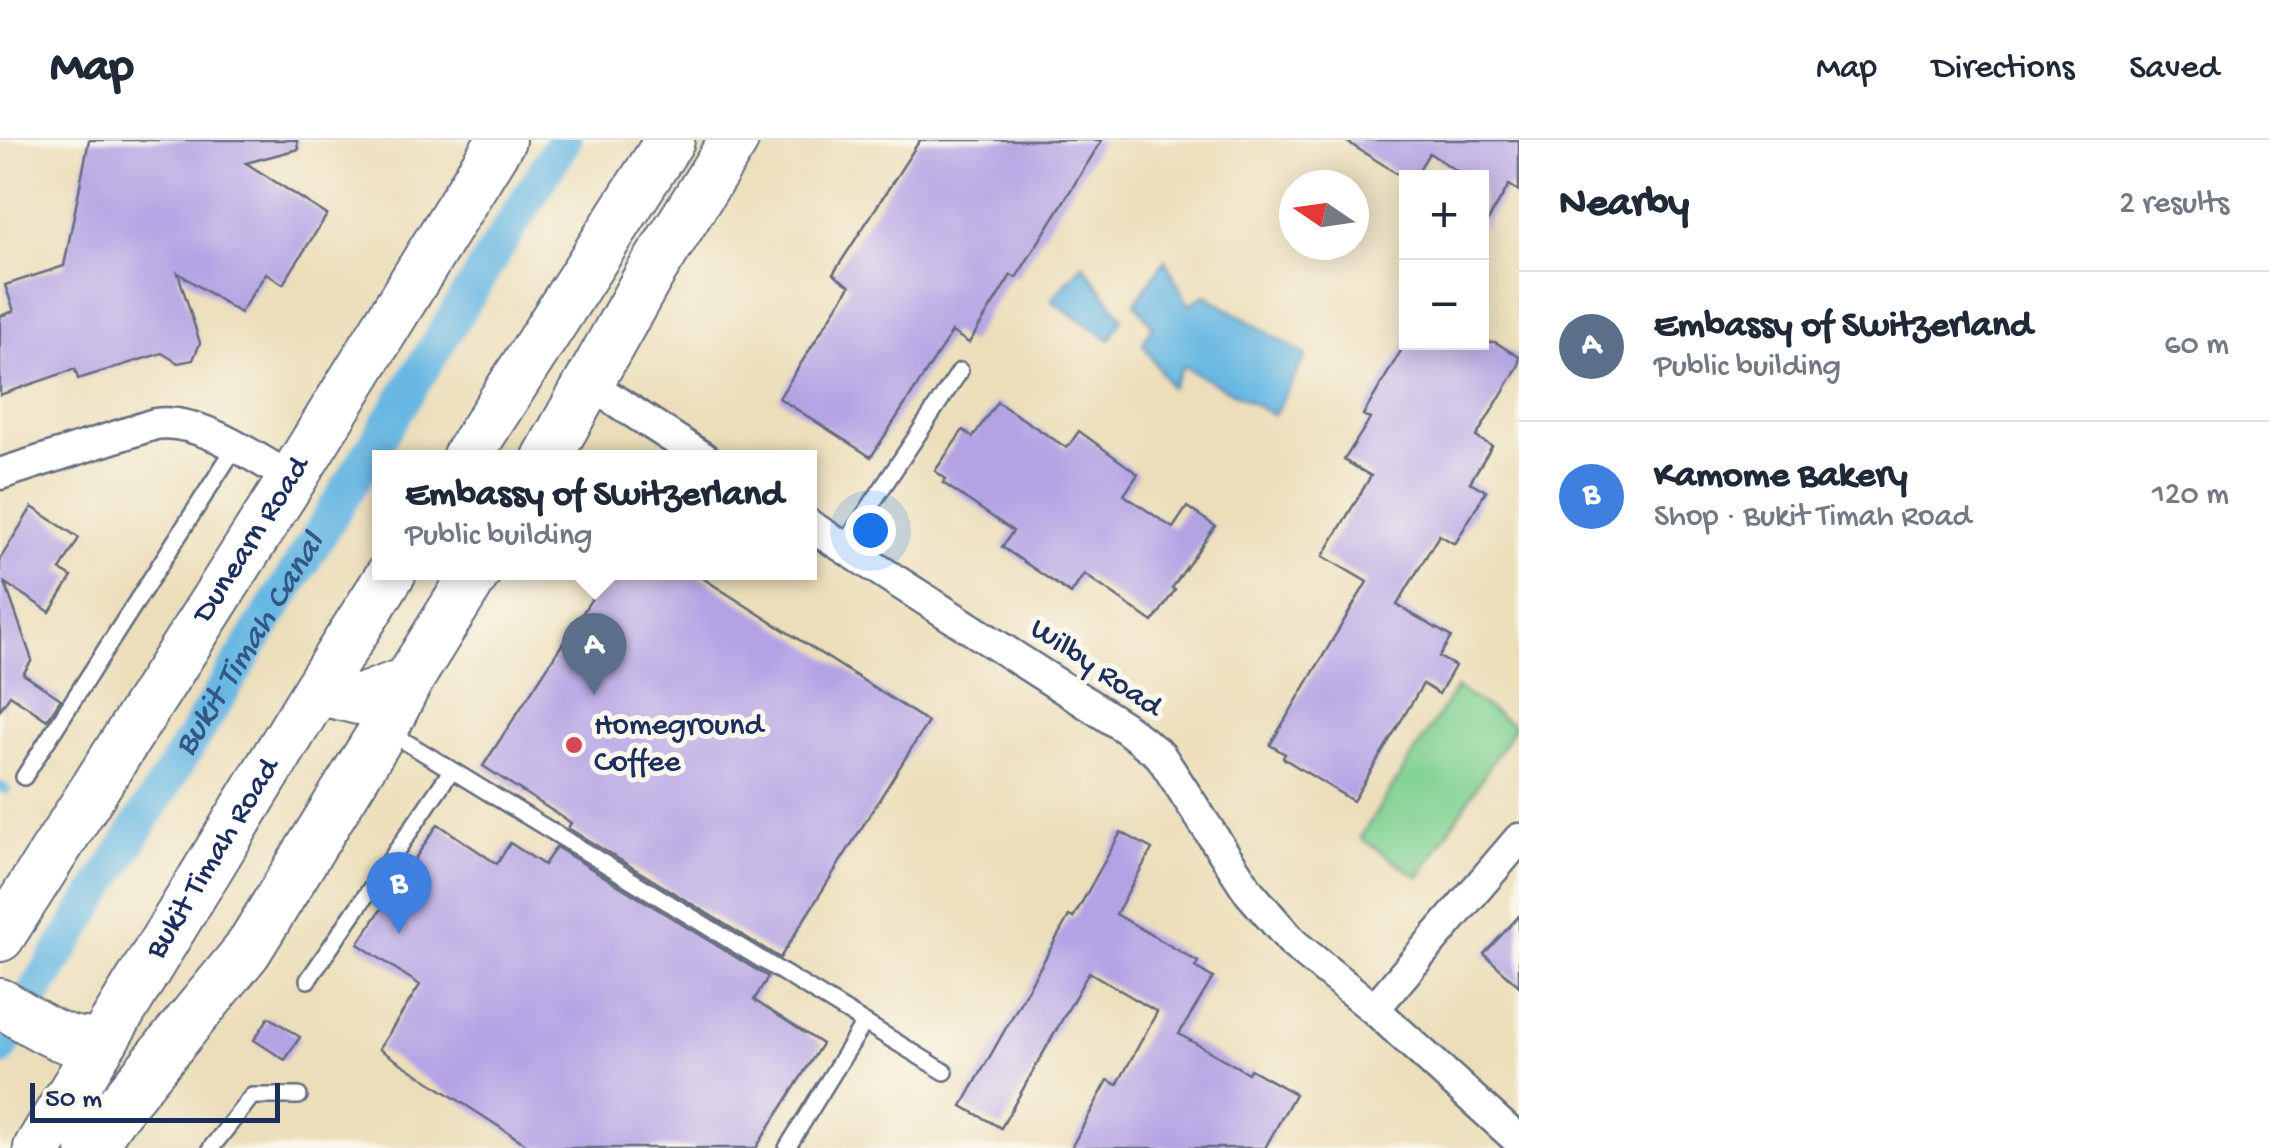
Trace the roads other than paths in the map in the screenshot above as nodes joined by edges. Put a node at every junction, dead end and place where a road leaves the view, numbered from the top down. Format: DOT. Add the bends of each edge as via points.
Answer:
graph roads {
  1 [pos="501,140"];
  2 [pos="670,140"];
  3 [pos="734,140"];
  4 [pos="960,371"];
  5 [pos="588,384"];
  6 [pos="236,446"];
  7 [pos="471,450"];
  8 [pos="551,450"];
  9 [pos="691,450"];
  10 [pos="0,474"];
  11 [pos="292,478"];
  12 [pos="817,530"];
  13 [pos="842,547"];
  14 [pos="387,580"];
  15 [pos="471,580"];
  16 [pos="408,681"];
  17 [pos="317,690"];
  18 [pos="384,730"];
  19 [pos="451,771"];
  20 [pos="24,777"];
  21 [pos="1519,839"];
  22 [pos="0,937"];
  23 [pos="308,980"];
  24 [pos="0,1003"];
  25 [pos="1374,1010"];
  26 [pos="864,1022"];
  27 [pos="104,1040"];
  28 [pos="945,1072"];
  29 [pos="298,1096"];
  30 [pos="105,1135"];
  31 [pos="1519,1140"];
  32 [pos="38,1148"];
  33 [pos="211,1148"];
  34 [pos="787,1148"];
  1 -- 11 [label="highway, Dunearn Road"];
  2 -- 7 [label="highway"];
  3 -- 5 [label="highway"];
  4 -- 13 [label="lane"];
  5 -- 8 [label="highway"];
  5 -- 9 [label="street"];
  6 -- 10 [label="street" via="174,420"];
  6 -- 11 [label="street"];
  6 -- 20 [label="lane"];
  11 -- 22 [label="highway, Dunearn Road"];
  12 -- 13 [label="street, Wilby Road"];
  13 -- 25 [label="street, Wilby Road" via="1160,754 1264,911"];
  14 -- 17 [label="highway, Bukit Timah Road"];
  15 -- 16 [label="highway"];
  16 -- 17 [label="highway" via="358,700"];
  16 -- 18 [label="highway"];
  17 -- 27 [label="highway, Bukit Timah Road"];
  18 -- 19 [label="lane"];
  18 -- 30 [label="highway" via="247,950"];
  19 -- 23 [label="lane"];
  19 -- 26 [label="lane"];
  21 -- 25 [label="street"];
  24 -- 27 [label="highway" via="70,1042"];
  25 -- 31 [label="street, Wilby Road"];
  26 -- 28 [label="lane"];
  26 -- 34 [label="lane"];
  27 -- 32 [label="highway, Bukit Timah Road"];
  29 -- 33 [label="lane" via="252,1096"];
}
